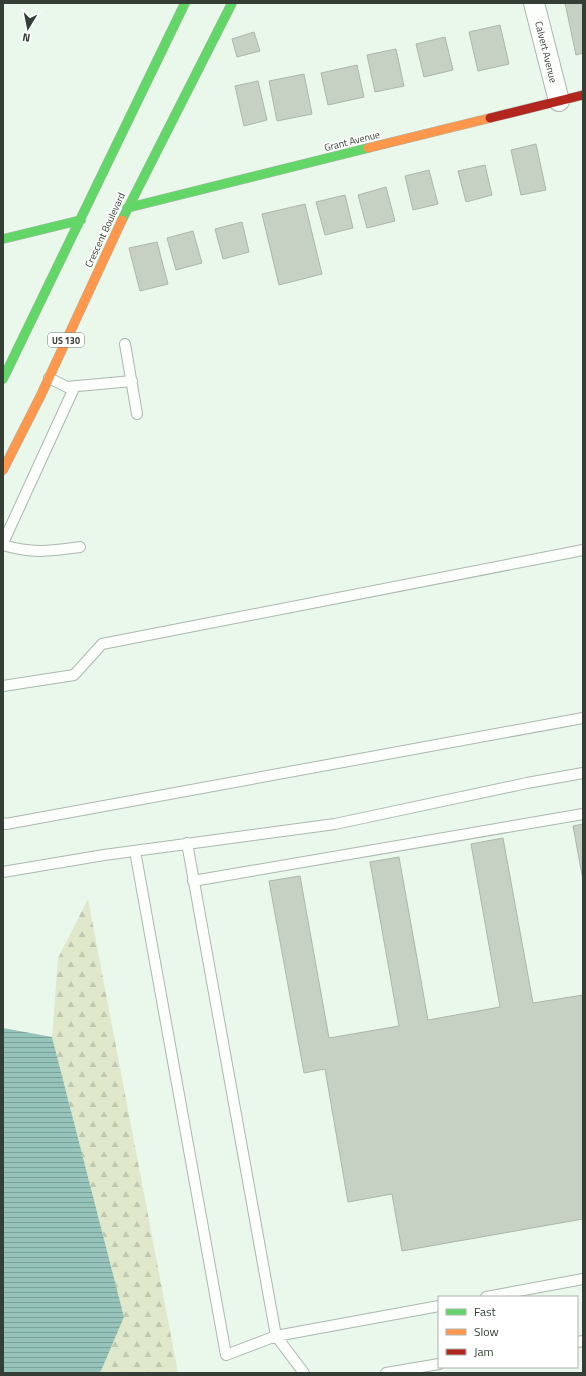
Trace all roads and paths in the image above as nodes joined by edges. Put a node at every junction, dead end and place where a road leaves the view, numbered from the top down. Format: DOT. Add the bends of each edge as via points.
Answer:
graph roads {
  1 [pos="185,3"];
  2 [pos="232,3"];
  3 [pos="534,3"];
  4 [pos="583,95"];
  5 [pos="559,101"];
  6 [pos="127,208"];
  7 [pos="81,220"];
  8 [pos="3,239"];
  9 [pos="125,344"];
  10 [pos="49,378"];
  11 [pos="3,380"];
  12 [pos="132,381"];
  13 [pos="75,386"];
  14 [pos="137,414"];
  15 [pos="3,470"];
  16 [pos="3,544"];
  17 [pos="80,547"];
  18 [pos="583,550"];
  19 [pos="3,686"];
  20 [pos="583,718"];
  21 [pos="583,773"];
  22 [pos="583,814"];
  23 [pos="3,823"];
  24 [pos="187,843"];
  25 [pos="135,851"];
  26 [pos="3,872"];
  27 [pos="193,881"];
  28 [pos="583,1279"];
  29 [pos="491,1296"];
  30 [pos="438,1306"];
  31 [pos="276,1336"];
  32 [pos="438,1364"];
  33 [pos="304,1373"];
  34 [pos="386,1373"];
  1 -- 7 [label="main road"];
  2 -- 6 [label="main road, Crescent Boulevard / US 130"];
  3 -- 5 [label="street, Calvert Avenue"];
  4 -- 5 [label="main road, Grant Avenue"];
  5 -- 6 [label="main road, Grant Avenue"];
  6 -- 10 [label="main road, Crescent Boulevard / US 130"];
  7 -- 8 [label="main road"];
  7 -- 11 [label="main road"];
  9 -- 12 [label="lane"];
  10 -- 13 [label="lane" via="67,387"];
  10 -- 15 [label="main road, Crescent Boulevard / US 130"];
  12 -- 13 [label="lane"];
  12 -- 14 [label="lane"];
  13 -- 16 [label="lane"];
  16 -- 17 [label="lane" via="18,550 43,552"];
  18 -- 19 [label="lane" via="102,644 74,675"];
  20 -- 23 [label="lane"];
  21 -- 24 [label="lane" via="527,782 335,824"];
  22 -- 27 [label="lane"];
  24 -- 25 [label="lane"];
  24 -- 27 [label="lane"];
  25 -- 26 [label="lane"];
  25 -- 31 [label="lane" via="226,1355"];
  27 -- 31 [label="lane"];
  28 -- 29 [label="lane"];
  30 -- 31 [label="lane"];
  31 -- 33 [label="lane"];
  32 -- 34 [label="lane"];
}
